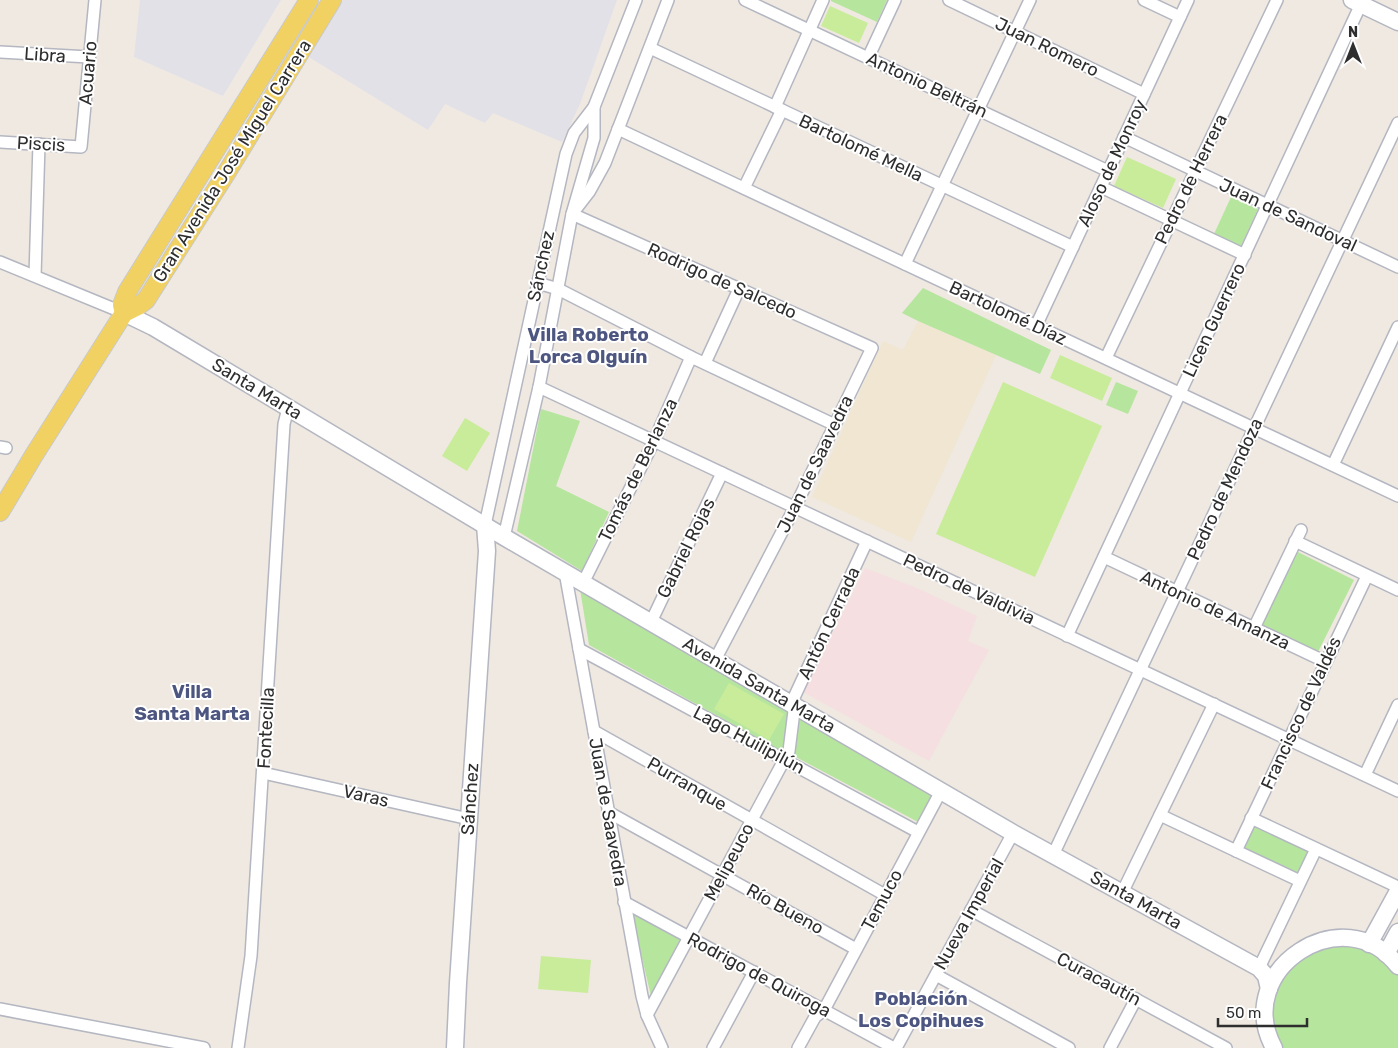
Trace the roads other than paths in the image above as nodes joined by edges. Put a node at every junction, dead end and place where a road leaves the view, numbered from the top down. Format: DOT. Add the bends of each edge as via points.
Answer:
graph roads {
  1 [pos="94,0"];
  2 [pos="310,0"];
  3 [pos="332,0"];
  4 [pos="636,0"];
  5 [pos="668,0"];
  6 [pos="745,0"];
  7 [pos="823,0"];
  8 [pos="894,0"];
  9 [pos="949,0"];
  10 [pos="1030,0"];
  11 [pos="1144,0"];
  12 [pos="1188,0"];
  13 [pos="1277,0"];
  14 [pos="1357,2"];
  15 [pos="1180,17"];
  16 [pos="1398,22"];
  17 [pos="809,30"];
  18 [pos="1015,32"];
  19 [pos="650,48"];
  20 [pos="0,52"];
  21 [pos="89,57"];
  22 [pos="868,58"];
  23 [pos="1144,94"];
  24 [pos="594,107"];
  25 [pos="778,109"];
  26 [pos="978,110"];
  27 [pos="1398,123"];
  28 [pos="618,129"];
  29 [pos="1124,137"];
  30 [pos="0,142"];
  31 [pos="39,144"];
  32 [pos="81,147"];
  33 [pos="1108,171"];
  34 [pos="1195,171"];
  35 [pos="942,186"];
  36 [pos="1101,187"];
  37 [pos="744,188"];
  38 [pos="1268,205"];
  39 [pos="572,214"];
  40 [pos="1172,220"];
  41 [pos="1342,240"];
  42 [pos="1073,247"];
  43 [pos="1245,255"];
  44 [pos="0,262"];
  45 [pos="905,264"];
  46 [pos="1398,267"];
  47 [pos="35,276"];
  48 [pos="538,282"];
  49 [pos="558,289"];
  50 [pos="739,289"];
  51 [pos="124,313"];
  52 [pos="1036,326"];
  53 [pos="1398,327"];
  54 [pos="872,348"];
  55 [pos="691,357"];
  56 [pos="1106,358"];
  57 [pos="705,364"];
  58 [pos="539,387"];
  59 [pos="1180,393"];
  60 [pos="288,408"];
  61 [pos="835,425"];
  62 [pos="1254,428"];
  63 [pos="654,441"];
  64 [pos="1333,465"];
  65 [pos="722,473"];
  66 [pos="1398,496"];
  67 [pos="795,507"];
  68 [pos="0,512"];
  69 [pos="485,525"];
  70 [pos="1301,530"];
  71 [pos="504,537"];
  72 [pos="867,541"];
  73 [pos="1295,542"];
  74 [pos="487,550"];
  75 [pos="1104,557"];
  76 [pos="565,572"];
  77 [pos="1367,576"];
  78 [pos="584,582"];
  79 [pos="1398,590"];
  80 [pos="1177,592"];
  81 [pos="651,622"];
  82 [pos="1254,628"];
  83 [pos="1067,636"];
  84 [pos="579,649"];
  85 [pos="715,660"];
  86 [pos="1326,662"];
  87 [pos="1140,670"];
  88 [pos="791,704"];
  89 [pos="1214,704"];
  90 [pos="1398,705"];
  91 [pos="594,731"];
  92 [pos="1289,740"];
  93 [pos="785,759"];
  94 [pos="263,773"];
  95 [pos="1365,776"];
  96 [pos="941,791"];
  97 [pos="1398,791"];
  98 [pos="608,812"];
  99 [pos="1160,815"];
  100 [pos="1251,818"];
  101 [pos="469,819"];
  102 [pos="751,820"];
  103 [pos="918,832"];
  104 [pos="1013,834"];
  105 [pos="1316,849"];
  106 [pos="1236,851"];
  107 [pos="1053,855"];
  108 [pos="722,875"];
  109 [pos="1300,881"];
  110 [pos="1398,887"];
  111 [pos="1398,891"];
  112 [pos="1122,893"];
  113 [pos="885,895"];
  114 [pos="624,902"];
  115 [pos="971,910"];
  116 [pos="1398,932"];
  117 [pos="690,937"];
  118 [pos="1369,944"];
  119 [pos="856,949"];
  120 [pos="1386,954"];
  121 [pos="1398,966"];
  122 [pos="1281,967"];
  123 [pos="1259,968"];
  124 [pos="754,972"];
  125 [pos="936,975"];
  126 [pos="1269,989"];
  127 [pos="1136,999"];
  128 [pos="0,1009"];
  129 [pos="824,1010"];
  130 [pos="648,1015"];
  131 [pos="890,1047"];
  132 [pos="204,1048"];
  133 [pos="238,1048"];
  134 [pos="455,1048"];
  135 [pos="662,1048"];
  136 [pos="713,1048"];
  137 [pos="798,1048"];
  138 [pos="1069,1048"];
  139 [pos="1110,1048"];
  140 [pos="1226,1048"];
  141 [pos="1274,1048"];
  1 -- 21 [label="street, Acuario"];
  2 -- 51 [label="main road, Gran Avenida José Miguel Carrera" via="127,292 122,305"];
  3 -- 51 [label="main road, Gran Avenida José Miguel Carrera" via="146,300"];
  4 -- 24 [label="street, Sánchez"];
  5 -- 19 [label="street, Sánchez"];
  6 -- 17 [label="street, Antonio Beltrán"];
  7 -- 17 [label="street"];
  8 -- 22 [label="street"];
  9 -- 18 [label="street, Juan Romero"];
  10 -- 18 [label="street"];
  11 -- 15 [label="street"];
  12 -- 15 [label="street, Aloso de Monroy"];
  13 -- 34 [label="street, Pedro de Herrera"];
  14 -- 16 [label="street"];
  14 -- 38 [label="street, Licen Guerrero"];
  15 -- 23 [label="street, Aloso de Monroy"];
  17 -- 22 [label="street, Antonio Beltrán"];
  17 -- 25 [label="street"];
  18 -- 23 [label="street, Juan Romero"];
  18 -- 26 [label="street"];
  19 -- 25 [label="street, Bartolomé Mella"];
  19 -- 28 [label="street, Sánchez"];
  20 -- 21 [label="street, Libra"];
  21 -- 32 [label="street, Acuario"];
  22 -- 26 [label="street, Antonio Beltrán"];
  23 -- 29 [label="street, Aloso de Monroy"];
  24 -- 39 [label="street, Sánchez" via="594,138"];
  24 -- 48 [label="street, Sánchez" via="574,133 566,154"];
  25 -- 35 [label="street, Bartolomé Mella"];
  25 -- 37 [label="street"];
  26 -- 33 [label="street, Antonio Beltrán"];
  26 -- 35 [label="street"];
  27 -- 41 [label="street, Pedro de Mendoza"];
  28 -- 37 [label="street, Bartolomé Díaz"];
  28 -- 39 [label="street, Sánchez" via="597,179"];
  29 -- 33 [label="street, Aloso de Monroy"];
  29 -- 34 [label="street, Juan de Sandoval"];
  30 -- 31 [label="street, Piscis"];
  31 -- 32 [label="street, Piscis"];
  31 -- 47 [label="street"];
  33 -- 36 [label="street, Aloso de Monroy"];
  34 -- 38 [label="street, Juan de Sandoval"];
  34 -- 40 [label="street, Pedro de Herrera"];
  35 -- 42 [label="street, Bartolomé Mella"];
  35 -- 45 [label="street"];
  36 -- 40 [label="street"];
  36 -- 42 [label="street, Aloso de Monroy"];
  37 -- 45 [label="street, Bartolomé Díaz"];
  38 -- 41 [label="street, Juan de Sandoval"];
  38 -- 43 [label="street, Licen Guerrero"];
  39 -- 49 [label="street, Sánchez"];
  39 -- 50 [label="street, Rodrigo de Salcedo"];
  40 -- 43 [label="street"];
  40 -- 56 [label="street, Pedro de Herrera"];
  41 -- 46 [label="street, Juan de Sandoval"];
  41 -- 62 [label="street, Pedro de Mendoza"];
  42 -- 52 [label="street, Aloso de Monroy"];
  43 -- 59 [label="street, Licen Guerrero"];
  44 -- 47 [label="street, Santa Marta"];
  45 -- 52 [label="street, Bartolomé Díaz"];
  47 -- 51 [label="street, Santa Marta"];
  48 -- 49 [label="street"];
  48 -- 69 [label="street, Sánchez"];
  49 -- 55 [label="street"];
  49 -- 58 [label="street, Sánchez"];
  50 -- 54 [label="street, Rodrigo de Salcedo"];
  50 -- 57 [label="street"];
  51 -- 60 [label="street, Santa Marta"];
  51 -- 68 [label="main road, Gran Avenida José Miguel Carrera"];
  52 -- 56 [label="street, Bartolomé Díaz"];
  53 -- 64 [label="street"];
  54 -- 61 [label="street, Juan de Saavedra"];
  55 -- 57 [label="street"];
  55 -- 63 [label="street, Tomás de Berlanza"];
  56 -- 59 [label="street, Bartolomé Díaz"];
  57 -- 61 [label="street"];
  58 -- 63 [label="street, Pedro de Valdivia"];
  58 -- 71 [label="street, Sánchez"];
  59 -- 62 [label="street, Bartolomé Díaz"];
  59 -- 75 [label="street, Licen Guerrero"];
  60 -- 69 [label="street, Santa Marta"];
  60 -- 94 [label="street, Fontecilla" via="284,424"];
  61 -- 67 [label="street, Juan de Saavedra"];
  62 -- 64 [label="street, Bartolomé Díaz"];
  62 -- 80 [label="street, Pedro de Mendoza"];
  63 -- 65 [label="street, Pedro de Valdivia"];
  63 -- 78 [label="street, Tomás de Berlanza"];
  64 -- 66 [label="street, Bartolomé Díaz"];
  65 -- 67 [label="street, Pedro de Valdivia"];
  65 -- 81 [label="street, Gabriel Rojas"];
  67 -- 72 [label="street, Pedro de Valdivia"];
  67 -- 85 [label="street, Juan de Saavedra"];
  69 -- 71 [label="street, Santa Marta"];
  69 -- 74 [label="street, Sánchez"];
  70 -- 73 [label="street"];
  71 -- 74 [label="street"];
  71 -- 76 [label="street, Avenida Santa Marta"];
  72 -- 83 [label="street, Pedro de Valdivia"];
  72 -- 88 [label="street, Antón Cerrada"];
  73 -- 77 [label="street"];
  73 -- 82 [label="street"];
  74 -- 101 [label="street, Sánchez"];
  75 -- 80 [label="street, Antonio de Amanza"];
  75 -- 83 [label="street, Licen Guerrero"];
  76 -- 78 [label="street, Avenida Santa Marta"];
  76 -- 84 [label="street, Juan de Saavedra"];
  77 -- 79 [label="street"];
  77 -- 86 [label="street, Francisco de Valdés"];
  78 -- 81 [label="street, Avenida Santa Marta"];
  80 -- 82 [label="street, Antonio de Amanza"];
  80 -- 87 [label="street, Pedro de Mendoza"];
  81 -- 85 [label="street, Avenida Santa Marta"];
  82 -- 86 [label="street, Antonio de Amanza"];
  83 -- 87 [label="street, Pedro de Valdivia"];
  84 -- 91 [label="street, Juan de Saavedra"];
  84 -- 93 [label="street, Lago Huilipilún"];
  85 -- 88 [label="street, Avenida Santa Marta"];
  86 -- 92 [label="street, Francisco de Valdés"];
  87 -- 89 [label="street, Pedro de Valdivia"];
  87 -- 107 [label="street, Pedro de Mendoza"];
  88 -- 93 [label="street, Melipeuco" via="794,711"];
  88 -- 96 [label="street, Avenida Santa Marta"];
  89 -- 92 [label="street, Pedro de Valdivia"];
  89 -- 99 [label="street"];
  90 -- 95 [label="street"];
  91 -- 98 [label="street, Juan de Saavedra"];
  91 -- 102 [label="street, Purranque"];
  92 -- 95 [label="street, Pedro de Valdivia"];
  92 -- 100 [label="street, Francisco de Valdés"];
  93 -- 102 [label="street, Melipeuco"];
  93 -- 103 [label="street, Lago Huilipilún"];
  94 -- 101 [label="street, Varas"];
  94 -- 133 [label="street, Fontecilla" via="251,956"];
  95 -- 97 [label="street, Pedro de Valdivia"];
  96 -- 103 [label="street, Temuco"];
  96 -- 104 [label="street, Avenida Santa Marta"];
  98 -- 108 [label="street, Río Bueno"];
  98 -- 114 [label="street, Juan de Saavedra"];
  99 -- 106 [label="street"];
  99 -- 112 [label="street"];
  100 -- 105 [label="street"];
  100 -- 106 [label="street, Francisco de Valdés"];
  101 -- 134 [label="street, Sánchez"];
  102 -- 108 [label="street, Melipeuco"];
  102 -- 113 [label="street, Purranque"];
  103 -- 113 [label="street, Temuco"];
  104 -- 107 [label="street, Santa Marta"];
  104 -- 115 [label="street, Nueva Imperial"];
  105 -- 109 [label="street"];
  105 -- 110 [label="street"];
  106 -- 109 [label="street"];
  107 -- 112 [label="street, Santa Marta"];
  108 -- 117 [label="street, Melipeuco"];
  108 -- 119 [label="street, Río Bueno"];
  109 -- 123 [label="street"];
  111 -- 118 [label="street"];
  112 -- 123 [label="street, Santa Marta"];
  113 -- 119 [label="street, Temuco"];
  114 -- 117 [label="street, Rodrigo de Quiroga"];
  114 -- 130 [label="street, Juan de Saavedra"];
  115 -- 125 [label="street, Nueva Imperial"];
  115 -- 127 [label="street, Curacautín"];
  116 -- 120 [label="street"];
  117 -- 124 [label="street, Rodrigo de Quiroga"];
  117 -- 130 [label="street, Melipeuco"];
  118 -- 120 [label="street"];
  118 -- 122 [label="street" via="1348,939 1316,942 1297,952"];
  119 -- 129 [label="street, Temuco"];
  120 -- 121 [label="street"];
  122 -- 123 [label="street"];
  122 -- 126 [label="street"];
  123 -- 126 [label="street" via="1266,976"];
  124 -- 129 [label="street, Rodrigo de Quiroga"];
  124 -- 136 [label="street"];
  125 -- 131 [label="street, Nueva Imperial"];
  125 -- 138 [label="street"];
  126 -- 141 [label="street" via="1265,1016"];
  127 -- 139 [label="street"];
  127 -- 140 [label="street, Curacautín"];
  128 -- 132 [label="street"];
  129 -- 131 [label="street, Rodrigo de Quiroga"];
  129 -- 137 [label="street, Temuco" via="815,1016"];
  130 -- 135 [label="street, Juan de Saavedra"];
}
